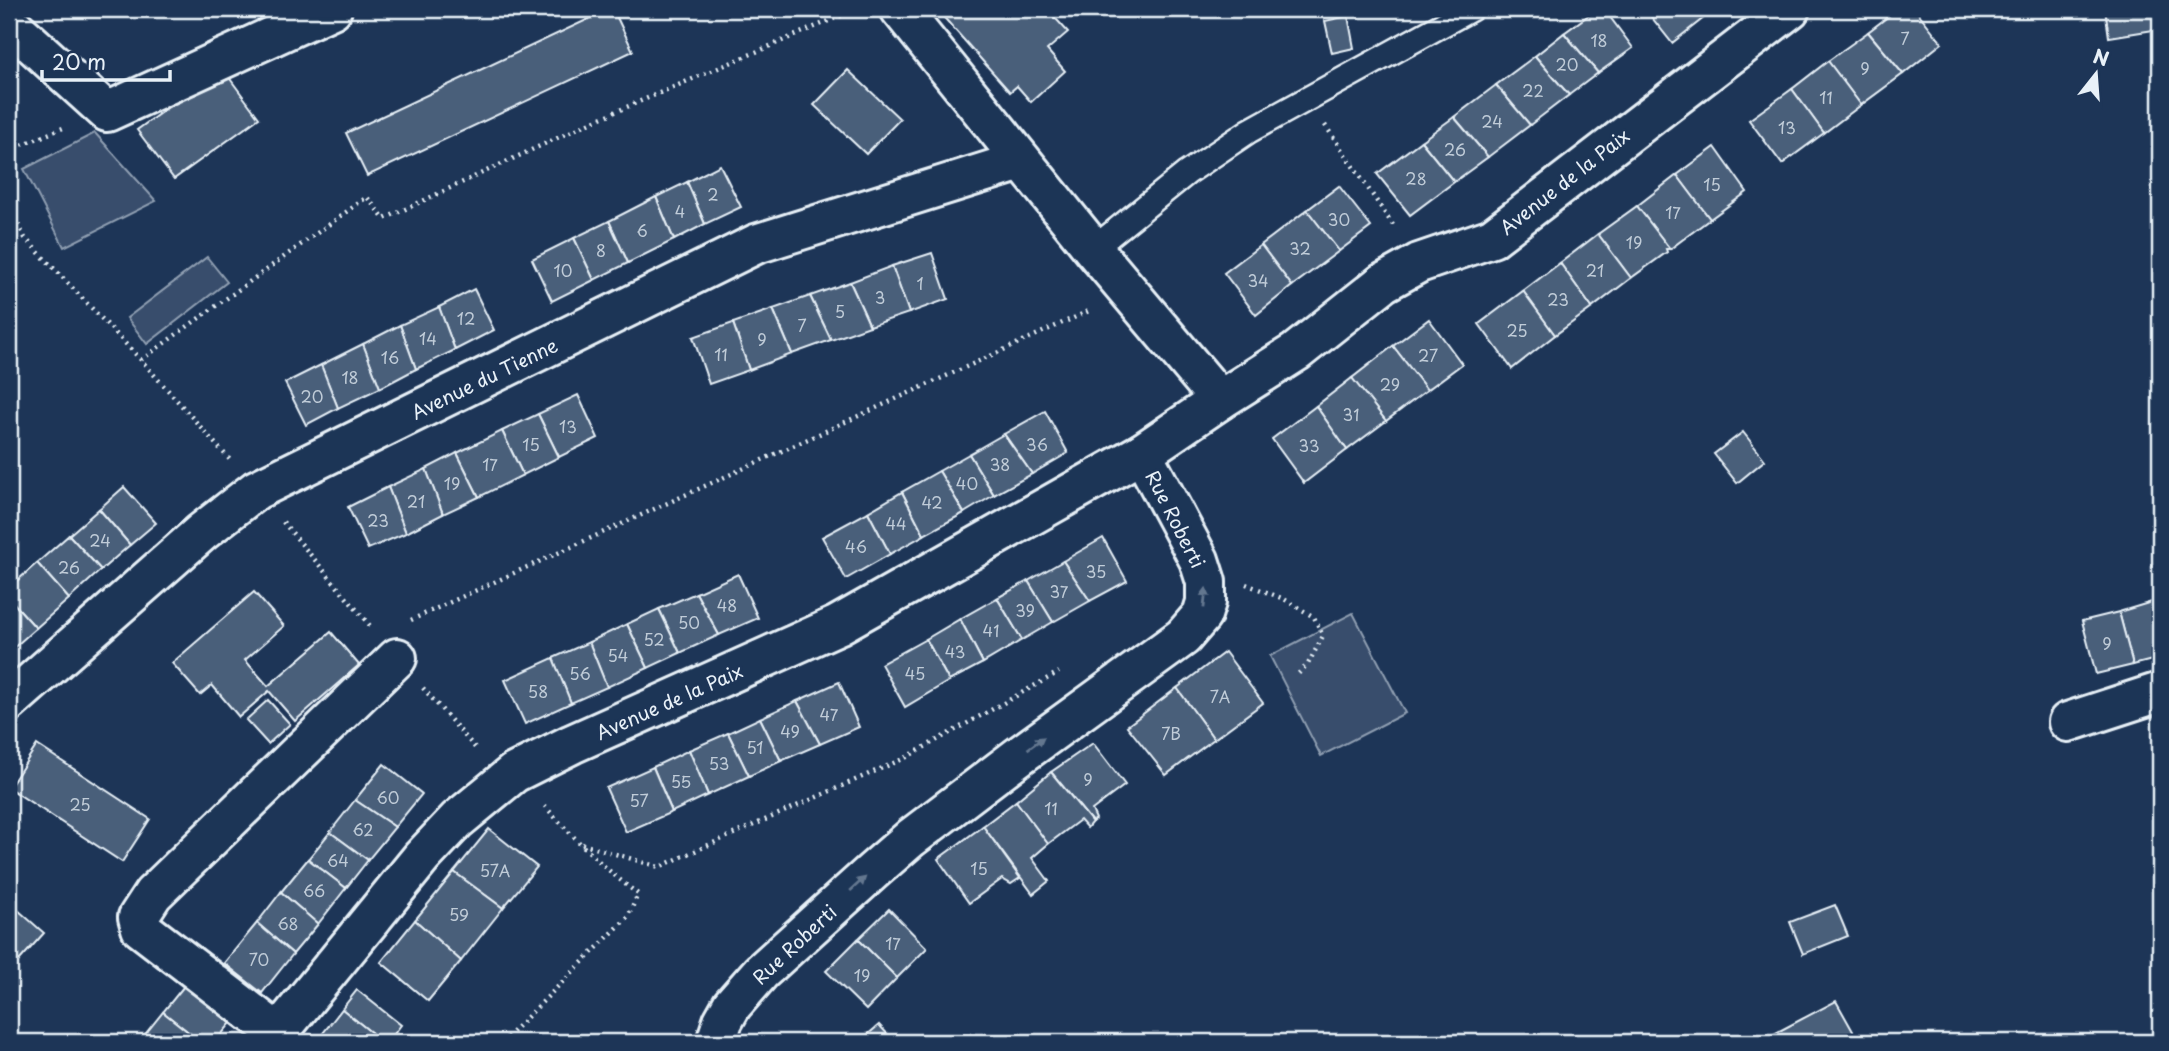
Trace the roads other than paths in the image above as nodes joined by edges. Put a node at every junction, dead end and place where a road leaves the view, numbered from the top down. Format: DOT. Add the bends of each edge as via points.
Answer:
graph roads {
  1 [pos="332,9"];
  2 [pos="900,9"];
  3 [pos="1471,9"];
  4 [pos="1790,9"];
  5 [pos="9,23"];
  6 [pos="1021,161"];
  7 [pos="1093,249"];
  8 [pos="1220,400"];
  9 [pos="1142,453"];
  10 [pos="401,640"];
  11 [pos="2160,692"];
  12 [pos="9,702"];
  13 [pos="2068,722"];
  14 [pos="275,1038"];
  15 [pos="690,1042"];
  16 [pos="715,1042"];
  1 -- 5 [label="street" via="107,111"];
  2 -- 6 [label="street"];
  3 -- 7 [label="lane" via="1249,131 1187,173"];
  4 -- 8 [label="street, Avenue de la Paix" via="1492,237 1419,262 1383,283 1296,352"];
  6 -- 7 [label="street"];
  6 -- 12 [label="street, Avenue du Tienne" via="756,244 256,490"];
  7 -- 8 [label="street"];
  8 -- 9 [label="street, Rue Roberti"];
  9 -- 14 [label="street, Avenue de la Paix" via="838,625 514,773 457,820 422,857"];
  16 -- 9 [label="street, Rue Roberti, one-way" via="732,1005 761,972 873,871 1019,756 1183,637 1202,615 1206,582 1199,560"];
  10 -- 14 [label="street" via="153,894 138,917 141,928"];
  11 -- 13 [label="street"];
  15 -- 16 [label="street"];
}
